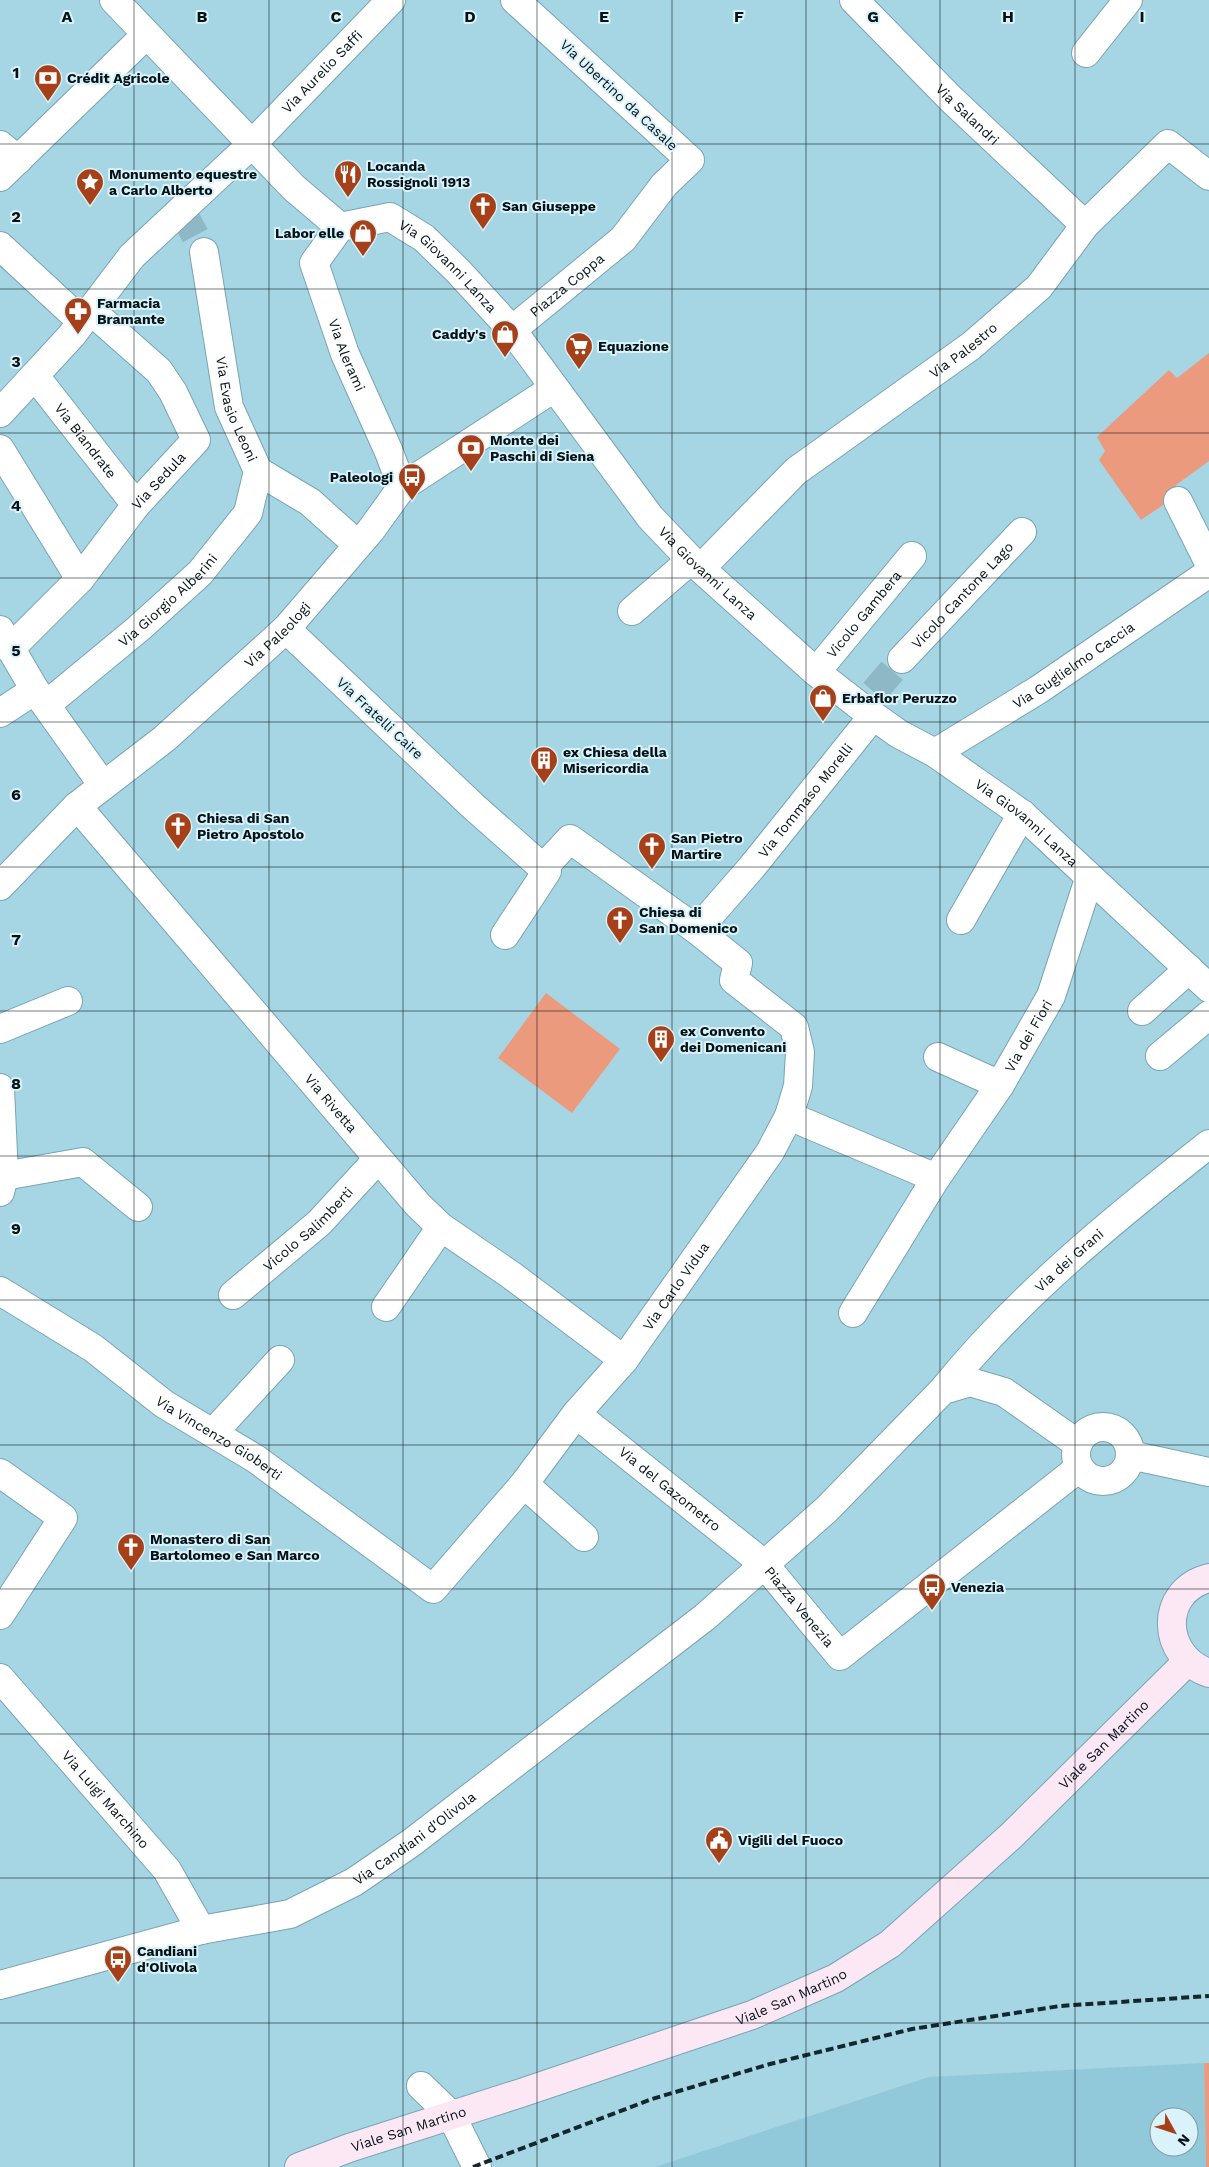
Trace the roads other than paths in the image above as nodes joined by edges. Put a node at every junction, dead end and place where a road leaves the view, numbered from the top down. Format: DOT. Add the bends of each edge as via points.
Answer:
graph roads {
  1 [pos="114,0"];
  2 [pos="392,0"];
  3 [pos="515,0"];
  4 [pos="854,0"];
  5 [pos="1128,0"];
  6 [pos="146,34"];
  7 [pos="1086,53"];
  8 [pos="252,144"];
  9 [pos="6,161"];
  10 [pos="1209,176"];
  11 [pos="1084,225"];
  12 [pos="340,226"];
  13 [pos="623,239"];
  14 [pos="0,246"];
  15 [pos="204,252"];
  16 [pos="81,322"];
  17 [pos="512,330"];
  18 [pos="35,376"];
  19 [pos="554,388"];
  20 [pos="0,413"];
  21 [pos="0,449"];
  22 [pos="258,470"];
  23 [pos="402,487"];
  24 [pos="1178,501"];
  25 [pos="136,505"];
  26 [pos="1022,532"];
  27 [pos="358,545"];
  28 [pos="912,556"];
  29 [pos="1209,563"];
  30 [pos="696,564"];
  31 [pos="1209,573"];
  32 [pos="80,579"];
  33 [pos="632,611"];
  34 [pos="286,629"];
  35 [pos="5,640"];
  36 [pos="902,659"];
  37 [pos="816,672"];
  38 [pos="40,698"];
  39 [pos="869,705"];
  40 [pos="0,713"];
  41 [pos="936,753"];
  42 [pos="102,784"];
  43 [pos="77,806"];
  44 [pos="1022,814"];
  45 [pos="543,868"];
  46 [pos="1089,878"];
  47 [pos="0,886"];
  48 [pos="961,920"];
  49 [pos="697,930"];
  50 [pos="505,935"];
  51 [pos="1189,969"];
  52 [pos="1209,988"];
  53 [pos="68,1001"];
  54 [pos="1142,1011"];
  55 [pos="1209,1015"];
  56 [pos="0,1029"];
  57 [pos="1160,1056"];
  58 [pos="938,1057"];
  59 [pos="1000,1085"];
  60 [pos="0,1088"];
  61 [pos="789,1116"];
  62 [pos="1209,1144"];
  63 [pos="378,1159"];
  64 [pos="936,1178"];
  65 [pos="2,1184"];
  66 [pos="138,1207"];
  67 [pos="442,1226"];
  68 [pos="0,1291"];
  69 [pos="233,1295"];
  70 [pos="386,1307"];
  71 [pos="853,1313"];
  72 [pos="280,1360"];
  73 [pos="624,1360"];
  74 [pos="943,1390"];
  75 [pos="576,1414"];
  76 [pos="213,1433"];
  77 [pos="1130,1455"];
  78 [pos="1078,1456"];
  79 [pos="1209,1472"];
  80 [pos="0,1473"];
  81 [pos="524,1484"];
  82 [pos="584,1537"];
  83 [pos="764,1564"];
  84 [pos="1209,1578"];
  85 [pos="433,1589"];
  86 [pos="0,1615"];
  87 [pos="1198,1667"];
  88 [pos="0,1678"];
  89 [pos="201,1930"];
  90 [pos="0,1985"];
  91 [pos="421,2086"];
  92 [pos="451,2115"];
  93 [pos="299,2167"];
  94 [pos="477,2167"];
  1 -- 6 [label="street"];
  2 -- 8 [label="street, Via Aurelio Saffi"];
  3 -- 13 [label="street, Via Ubertino da Casale" via="690,160 664,185"];
  4 -- 11 [label="street, Via Salandri" via="951,99"];
  5 -- 7 [label="street"];
  6 -- 8 [label="street"];
  6 -- 9 [label="street"];
  8 -- 12 [label="street" via="294,188"];
  8 -- 16 [label="street, Via Aurelio Saffi" via="132,256"];
  10 -- 11 [label="street, Via Palestro" via="1168,144"];
  11 -- 30 [label="street, Via Palestro" via="1039,287 971,346 796,471"];
  12 -- 17 [label="street, Via Giovanni Lanza" via="395,208"];
  12 -- 23 [label="street, Via Alerami" via="314,263 345,354"];
  13 -- 17 [label="street, Piazza Coppa"];
  14 -- 16 [label="street"];
  15 -- 22 [label="street, Via Evasio Leoni" via="228,407"];
  16 -- 18 [label="street, Via Aurelio Saffi"];
  16 -- 25 [label="street, Via Sedula" via="159,371 196,440"];
  17 -- 19 [label="street, Via Giovanni Lanza"];
  18 -- 20 [label="street, Via Aurelio Saffi"];
  18 -- 25 [label="street, Via Biandrate"];
  19 -- 23 [label="street, Via Paleologi"];
  19 -- 30 [label="street, Via Giovanni Lanza" via="650,517"];
  21 -- 32 [label="street"];
  22 -- 27 [label="street, Via Evasio Leoni" via="310,502"];
  22 -- 38 [label="street, Via Giorgio Alberini" via="248,513 200,573 138,629"];
  23 -- 27 [label="street, Via Paleologi"];
  24 -- 29 [label="street"];
  25 -- 32 [label="street, Via Sedula"];
  26 -- 36 [label="street, Vicolo Cantone Lago"];
  27 -- 34 [label="street, Via Paleologi"];
  28 -- 37 [label="street, Vicolo Gambera"];
  30 -- 33 [label="street, Via Palestro"];
  30 -- 37 [label="street, Via Giovanni Lanza"];
  31 -- 41 [label="street, Via Guglielmo Caccia" via="1038,690"];
  32 -- 35 [label="street, Via Sedula"];
  34 -- 42 [label="street, Via Paleologi" via="164,739"];
  34 -- 45 [label="street, Via Fratelli Caire"];
  35 -- 38 [label="street"];
  37 -- 39 [label="street, Via Giovanni Lanza"];
  38 -- 40 [label="street, Via Giorgio Alberini"];
  38 -- 42 [label="street"];
  39 -- 41 [label="street, Via Giovanni Lanza" via="899,734"];
  39 -- 49 [label="street, Via Tommaso Morelli" via="752,867"];
  41 -- 44 [label="street, Via Giovanni Lanza"];
  42 -- 43 [label="street, Via Paleologi"];
  43 -- 47 [label="street, Via Paleologi"];
  43 -- 63 [label="street, Via Rivetta"];
  44 -- 46 [label="street, Via Giovanni Lanza"];
  44 -- 48 [label="street"];
  45 -- 49 [label="street" via="570,839"];
  45 -- 50 [label="street" via="547,871"];
  46 -- 51 [label="street, Via Giovanni Lanza"];
  46 -- 59 [label="street, Via dei Fiori" via="1051,996"];
  49 -- 61 [label="street, Via Carlo Vidua" via="738,963 734,980 794,1027 800,1052 798,1086"];
  51 -- 52 [label="street, Via Giovanni Lanza"];
  51 -- 54 [label="street"];
  53 -- 56 [label="street"];
  55 -- 57 [label="street"];
  58 -- 59 [label="street"];
  59 -- 64 [label="street, Via dei Fiori"];
  60 -- 65 [label="street"];
  61 -- 64 [label="street"];
  61 -- 73 [label="street, Via Carlo Vidua" via="770,1152"];
  62 -- 74 [label="street, Via dei Grani" via="1056,1271 971,1356"];
  63 -- 67 [label="street, Via Rivetta" via="418,1205"];
  63 -- 69 [label="street, Vicolo Salimberti" via="319,1223"];
  64 -- 71 [label="street, Via dei Fiori"];
  65 -- 66 [label="street" via="83,1162"];
  67 -- 70 [label="street"];
  67 -- 73 [label="street, Via Rivetta"];
  68 -- 76 [label="street, Via Vincenzo Gioberti" via="93,1348 164,1404"];
  72 -- 76 [label="street"];
  73 -- 75 [label="street, Via Carlo Vidua"];
  74 -- 78 [label="street, Piazza Venezia" via="970,1382 1004,1392"];
  74 -- 83 [label="street, Piazza Venezia" via="827,1508"];
  75 -- 81 [label="street, Via Carlo Vidua"];
  75 -- 83 [label="street, Via del Gazometro"];
  76 -- 85 [label="street, Via Vincenzo Gioberti" via="256,1459"];
  77 -- 78 [label="street, Piazza Venezia" via="1124,1472 1109,1480 1092,1479"];
  77 -- 78 [label="street, Piazza Venezia" via="1126,1439 1113,1428 1096,1427 1082,1437"];
  77 -- 79 [label="street"];
  78 -- 83 [label="street, Piazza Venezia" via="840,1656"];
  80 -- 86 [label="street" via="63,1518"];
  81 -- 82 [label="street"];
  81 -- 85 [label="street, Via Carlo Vidua"];
  83 -- 89 [label="street, Via Candiani d'Olivola" via="698,1623 411,1843 354,1882 290,1914"];
  84 -- 87 [label="main road" via="1190,1587 1174,1610 1173,1638 1178,1650"];
  87 -- 92 [label="main road, Viale San Martino" via="890,1944 836,1978 752,2014"];
  88 -- 89 [label="street, Via Luigi Marchino" via="167,1870"];
  89 -- 90 [label="street, Via Candiani d'Olivola"];
  91 -- 92 [label="street"];
  92 -- 93 [label="main road, Viale San Martino"];
  92 -- 94 [label="street"];
}
